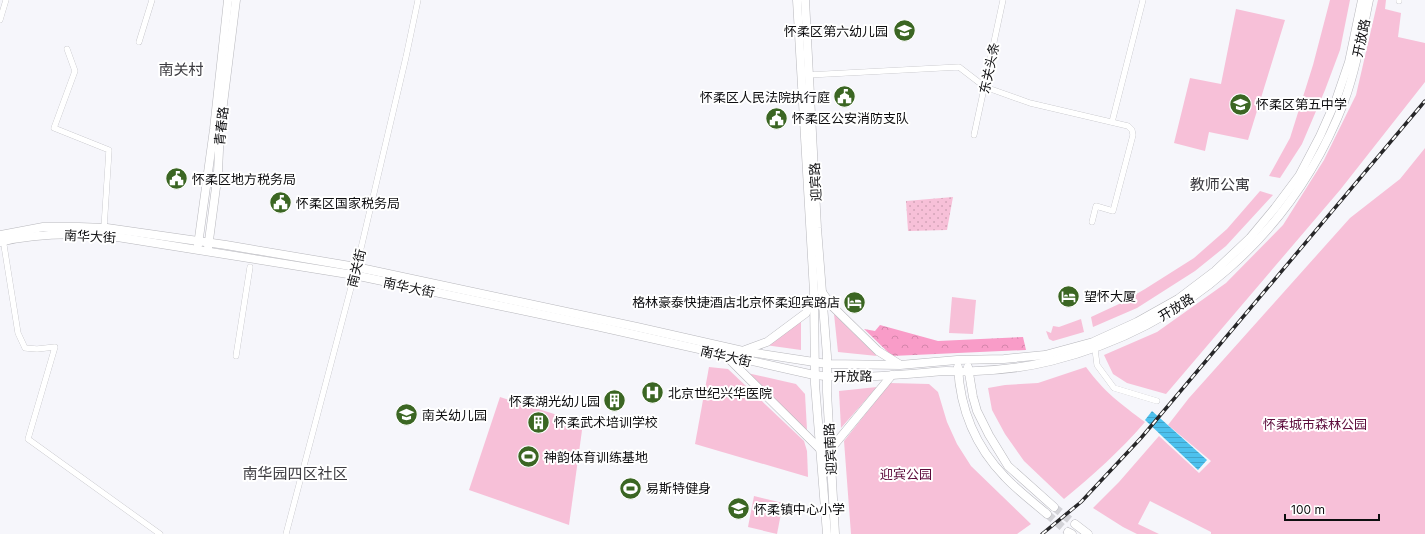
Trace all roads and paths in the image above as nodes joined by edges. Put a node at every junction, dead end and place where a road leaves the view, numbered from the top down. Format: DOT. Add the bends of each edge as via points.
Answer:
graph roads {
  1 [pos="6,0"];
  2 [pos="152,0"];
  3 [pos="228,0"];
  4 [pos="236,0"];
  5 [pos="418,0"];
  6 [pos="797,0"];
  7 [pos="805,0"];
  8 [pos="1003,0"];
  9 [pos="1143,0"];
  10 [pos="1362,0"];
  11 [pos="1369,0"];
  12 [pos="0,20"];
  13 [pos="139,42"];
  14 [pos="67,49"];
  15 [pos="808,75"];
  16 [pos="985,87"];
  17 [pos="1112,122"];
  18 [pos="974,135"];
  19 [pos="1092,222"];
  20 [pos="104,228"];
  21 [pos="1,239"];
  22 [pos="199,241"];
  23 [pos="208,247"];
  24 [pos="197,250"];
  25 [pos="250,267"];
  26 [pos="355,271"];
  27 [pos="818,292"];
  28 [pos="1095,349"];
  29 [pos="743,351"];
  30 [pos="236,356"];
  31 [pos="726,356"];
  32 [pos="957,360"];
  33 [pos="968,360"];
  34 [pos="814,363"];
  35 [pos="827,364"];
  36 [pos="900,365"];
  37 [pos="958,370"];
  38 [pos="968,372"];
  39 [pos="814,375"];
  40 [pos="892,375"];
  41 [pos="827,376"];
  42 [pos="1157,402"];
  43 [pos="820,449"];
  44 [pos="830,450"];
  45 [pos="1054,507"];
  46 [pos="1047,514"];
  47 [pos="1075,524"];
  48 [pos="160,534"];
  49 [pos="286,534"];
  50 [pos="827,534"];
  51 [pos="835,534"];
  52 [pos="1088,534"];
  1 -- 12 [label="street"];
  2 -- 13 [label="street"];
  3 -- 22 [label="main road, 青春路"];
  4 -- 23 [label="main road, 青春路"];
  5 -- 26 [label="street, 南关街"];
  6 -- 27 [label="main road, 迎宾路"];
  7 -- 15 [label="main road, 迎宾路"];
  8 -- 16 [label="street, 东关头条"];
  9 -- 17 [label="street"];
  10 -- 33 [label="main road, 开放路" via="1349,62 1320,136 1302,169 1275,208 1250,238 1215,272 1178,299 1093,342 1045,355"];
  11 -- 28 [label="main road, 开放路" via="1356,64 1344,102 1305,180 1292,198 1255,244 1220,277 1158,319"];
  14 -- 20 [label="street" via="75,71 54,128 109,150"];
  15 -- 16 [label="street" via="959,67"];
  15 -- 27 [label="main road, 迎宾路"];
  16 -- 17 [label="street" via="1030,103"];
  16 -- 18 [label="street, 东关头条"];
  17 -- 19 [label="street" via="1128,126 1133,134 1113,211 1096,206"];
  20 -- 21 [label="main road, 南华大街" via="43,227"];
  20 -- 22 [label="main road, 南华大街"];
  21 -- 24 [label="main road, 南华大街" via="50,234 86,234"];
  21 -- 48 [label="street" via="18,332 25,348 55,347 28,439"];
  22 -- 23 [label="main road, 南华大街"];
  22 -- 24 [label="main road, 青春路"];
  23 -- 24 [label="main road, 南华大街"];
  23 -- 26 [label="main road, 南华大街" via="226,245"];
  25 -- 30 [label="street"];
  26 -- 29 [label="main road, 南华大街"];
  26 -- 31 [label="main road, 南华大街"];
  26 -- 49 [label="street, 南关街"];
  27 -- 29 [label="main road" via="806,313 768,342"];
  27 -- 34 [label="main road, 迎宾路"];
  27 -- 35 [label="main road, 迎宾路"];
  27 -- 36 [label="main road" via="878,352"];
  28 -- 38 [label="main road, 开放路" via="1049,362"];
  28 -- 42 [label="street" via="1097,365 1114,388"];
  29 -- 34 [label="main road, 南华大街"];
  31 -- 39 [label="main road, 南华大街"];
  31 -- 43 [label="main road"];
  32 -- 33 [label="main road, 开放路"];
  32 -- 36 [label="main road, 开放路"];
  32 -- 37 [label="main road"];
  33 -- 38 [label="main road"];
  34 -- 35 [label="main road, 开放路"];
  34 -- 39 [label="main road, 迎宾南路"];
  35 -- 36 [label="main road, 开放路"];
  35 -- 41 [label="main road, 迎宾南路"];
  37 -- 38 [label="main road, 开放路"];
  37 -- 40 [label="main road, 开放路"];
  37 -- 46 [label="main road" via="970,424 984,453 1006,478"];
  38 -- 45 [label="main road" via="977,411 1008,466"];
  39 -- 41 [label="main road, 开放路"];
  39 -- 43 [label="main road, 迎宾南路"];
  40 -- 41 [label="main road, 开放路"];
  40 -- 44 [label="main road"];
  41 -- 44 [label="main road, 迎宾南路"];
  43 -- 50 [label="main road, 迎宾南路"];
  44 -- 51 [label="main road, 迎宾南路"];
  47 -- 52 [label="main road"];
}
